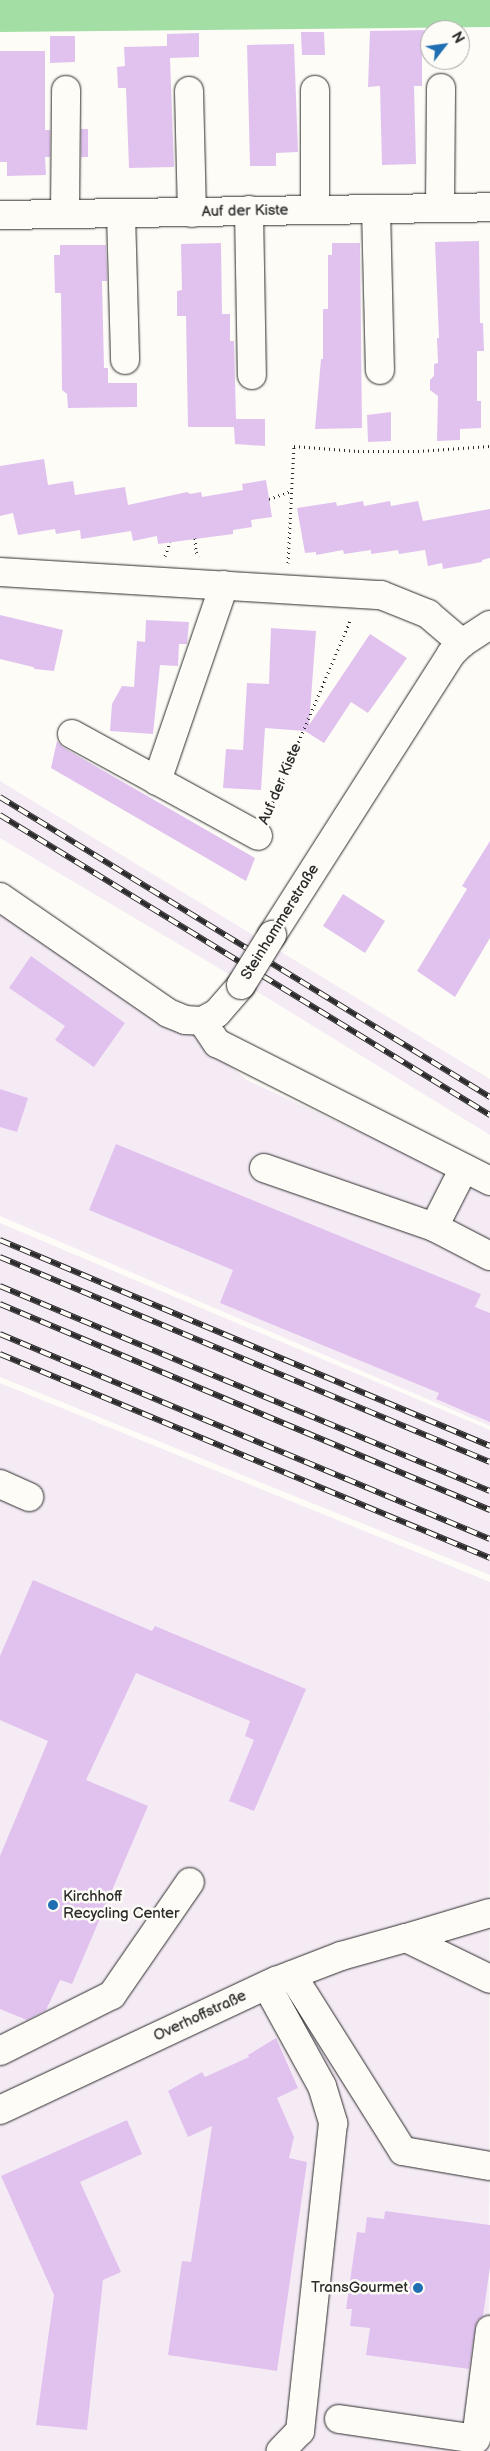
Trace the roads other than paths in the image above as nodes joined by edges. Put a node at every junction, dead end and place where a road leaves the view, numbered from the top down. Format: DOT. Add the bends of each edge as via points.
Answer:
graph roads {
  1 [pos="441,88"];
  2 [pos="66,90"];
  3 [pos="315,90"];
  4 [pos="190,91"];
  5 [pos="440,207"];
  6 [pos="490,207"];
  7 [pos="376,209"];
  8 [pos="249,210"];
  9 [pos="315,210"];
  10 [pos="192,213"];
  11 [pos="65,214"];
  12 [pos="121,214"];
  13 [pos="0,215"];
  14 [pos="125,360"];
  15 [pos="380,370"];
  16 [pos="252,375"];
  17 [pos="0,572"];
  18 [pos="224,586"];
  19 [pos="490,626"];
  20 [pos="462,643"];
  21 [pos="72,734"];
  22 [pos="157,781"];
  23 [pos="258,836"];
  24 [pos="0,898"];
  25 [pos="202,1021"];
  26 [pos="264,1168"];
  27 [pos="464,1168"];
  28 [pos="490,1182"];
  29 [pos="434,1228"];
  30 [pos="490,1256"];
  31 [pos="0,1484"];
  32 [pos="29,1497"];
  33 [pos="190,1882"];
  34 [pos="490,1914"];
  35 [pos="406,1938"];
  36 [pos="292,1975"];
  37 [pos="490,1979"];
  38 [pos="266,1986"];
  39 [pos="0,2051"];
  40 [pos="0,2110"];
  41 [pos="490,2166"];
  42 [pos="490,2330"];
  43 [pos="339,2419"];
  44 [pos="280,2451"];
  1 -- 5 [label="street"];
  2 -- 11 [label="street"];
  3 -- 9 [label="street"];
  4 -- 10 [label="street"];
  5 -- 6 [label="street, Auf der Kiste"];
  5 -- 7 [label="street, Auf der Kiste"];
  7 -- 9 [label="street, Auf der Kiste"];
  7 -- 15 [label="street"];
  8 -- 9 [label="street, Auf der Kiste"];
  8 -- 10 [label="street, Auf der Kiste"];
  8 -- 16 [label="street"];
  10 -- 12 [label="street, Auf der Kiste"];
  11 -- 12 [label="street, Auf der Kiste"];
  11 -- 13 [label="street, Auf der Kiste"];
  12 -- 14 [label="street"];
  17 -- 18 [label="street"];
  18 -- 20 [label="street" via="381,595 428,614"];
  18 -- 22 [label="street"];
  19 -- 20 [label="street, Steinhammerstraße"];
  20 -- 25 [label="street, Steinhammerstraße, bridge" via="446,661 241,985 217,1013"];
  21 -- 22 [label="street, Auf der Kiste"];
  22 -- 23 [label="street, Auf der Kiste"];
  24 -- 25 [label="street" via="168,1014"];
  25 -- 27 [label="street" via="217,1043"];
  26 -- 29 [label="street"];
  27 -- 28 [label="street"];
  27 -- 29 [label="street"];
  29 -- 30 [label="street"];
  31 -- 32 [label="street"];
  33 -- 39 [label="street" via="112,1995"];
  34 -- 35 [label="street, Overhoffstraße"];
  35 -- 36 [label="street, Overhoffstraße" via="341,1956"];
  35 -- 37 [label="street"];
  36 -- 38 [label="street, Overhoffstraße"];
  36 -- 41 [label="street" via="403,2151"];
  38 -- 40 [label="street, Overhoffstraße"];
  38 -- 44 [label="street" via="322,2086 334,2123 300,2432"];
  42 -- 43 [label="street" via="476,2439"];
}
